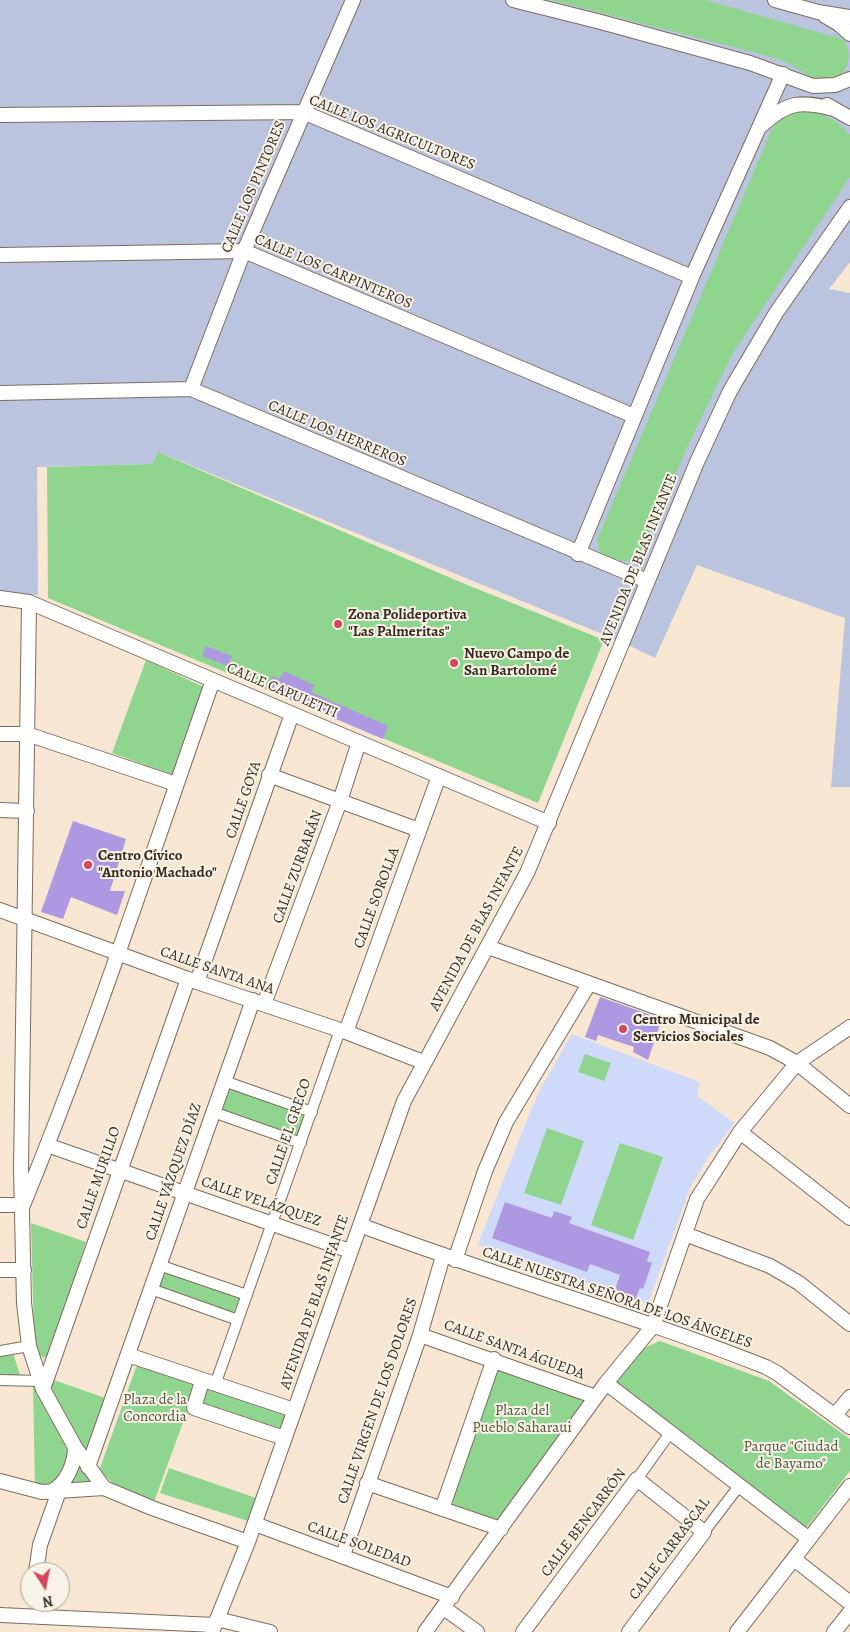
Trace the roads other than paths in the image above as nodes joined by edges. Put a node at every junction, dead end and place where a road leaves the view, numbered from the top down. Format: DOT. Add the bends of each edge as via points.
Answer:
graph roads {
  1 [pos="353,0"];
  2 [pos="513,0"];
  3 [pos="775,0"];
  4 [pos="818,12"];
  5 [pos="850,17"];
  6 [pos="850,34"];
  7 [pos="783,74"];
  8 [pos="850,79"];
  9 [pos="834,109"];
  10 [pos="303,112"];
  11 [pos="0,115"];
  12 [pos="850,118"];
  13 [pos="758,128"];
  14 [pos="849,207"];
  15 [pos="244,251"];
  16 [pos="0,255"];
  17 [pos="692,277"];
  18 [pos="191,389"];
  19 [pos="0,393"];
  20 [pos="634,416"];
  21 [pos="578,554"];
  22 [pos="647,581"];
  23 [pos="0,598"];
  24 [pos="29,602"];
  25 [pos="214,680"];
  26 [pos="292,714"];
  27 [pos="0,734"];
  28 [pos="27,734"];
  29 [pos="359,742"];
  30 [pos="269,775"];
  31 [pos="439,776"];
  32 [pos="176,784"];
  33 [pos="340,801"];
  34 [pos="0,810"];
  35 [pos="27,811"];
  36 [pos="549,823"];
  37 [pos="419,830"];
  38 [pos="0,910"];
  39 [pos="24,918"];
  40 [pos="488,947"];
  41 [pos="118,954"];
  42 [pos="192,980"];
  43 [pos="589,984"];
  44 [pos="258,1002"];
  45 [pos="850,1027"];
  46 [pos="343,1031"];
  47 [pos="423,1062"];
  48 [pos="797,1063"];
  49 [pos="224,1081"];
  50 [pos="850,1106"];
  51 [pos="213,1112"];
  52 [pos="312,1112"];
  53 [pos="740,1132"];
  54 [pos="300,1143"];
  55 [pos="48,1145"];
  56 [pos="118,1170"];
  57 [pos="184,1193"];
  58 [pos="0,1205"];
  59 [pos="23,1205"];
  60 [pos="850,1218"];
  61 [pos="273,1224"];
  62 [pos="360,1225"];
  63 [pos="685,1234"];
  64 [pos="350,1250"];
  65 [pos="449,1258"];
  66 [pos="159,1265"];
  67 [pos="0,1270"];
  68 [pos="24,1270"];
  69 [pos="151,1289"];
  70 [pos="247,1295"];
  71 [pos="238,1320"];
  72 [pos="850,1324"];
  73 [pos="653,1326"];
  74 [pos="420,1334"];
  75 [pos="29,1346"];
  76 [pos="0,1352"];
  77 [pos="128,1355"];
  78 [pos="494,1360"];
  79 [pos="0,1380"];
  80 [pos="208,1383"];
  81 [pos="606,1383"];
  82 [pos="42,1385"];
  83 [pos="596,1397"];
  84 [pos="850,1397"];
  85 [pos="294,1410"];
  86 [pos="835,1415"];
  87 [pos="850,1427"];
  88 [pos="670,1433"];
  89 [pos="284,1438"];
  90 [pos="75,1447"];
  91 [pos="88,1467"];
  92 [pos="637,1479"];
  93 [pos="0,1481"];
  94 [pos="368,1483"];
  95 [pos="738,1486"];
  96 [pos="850,1486"];
  97 [pos="104,1488"];
  98 [pos="54,1492"];
  99 [pos="442,1509"];
  100 [pos="254,1524"];
  101 [pos="501,1530"];
  102 [pos="704,1532"];
  103 [pos="809,1540"];
  104 [pos="248,1542"];
  105 [pos="342,1555"];
  106 [pos="794,1558"];
  107 [pos="37,1562"];
  108 [pos="448,1602"];
  109 [pos="850,1603"];
  110 [pos="32,1612"];
  111 [pos="850,1612"];
  112 [pos="0,1615"];
  113 [pos="32,1616"];
  114 [pos="215,1625"];
  115 [pos="270,1632"];
  116 [pos="425,1632"];
  117 [pos="477,1632"];
  118 [pos="524,1632"];
  119 [pos="629,1632"];
  120 [pos="737,1632"];
  121 [pos="834,1632"];
  1 -- 10 [label="street, CALLE LOS PINTORES"];
  2 -- 7 [label="street"];
  3 -- 4 [label="street"];
  4 -- 5 [label="street"];
  4 -- 6 [label="street"];
  7 -- 8 [label="street" via="823,87"];
  7 -- 9 [label="street"];
  7 -- 13 [label="street"];
  9 -- 12 [label="street"];
  9 -- 13 [label="street" via="797,104 775,112"];
  10 -- 11 [label="street, CALLE LOS AGRICULTORES"];
  10 -- 15 [label="street, CALLE LOS PINTORES"];
  10 -- 17 [label="street, CALLE LOS AGRICULTORES"];
  13 -- 17 [label="street"];
  14 -- 22 [label="street, AVENIDA DE BLAS INFANTE" via="776,313 730,391 696,462"];
  15 -- 16 [label="street, CALLE LOS CARPINTEROS"];
  15 -- 18 [label="street, CALLE LOS PINTORES"];
  15 -- 20 [label="street, CALLE LOS CARPINTEROS"];
  17 -- 20 [label="street"];
  18 -- 19 [label="street, CALLE LOS HERREROS"];
  18 -- 21 [label="street, CALLE LOS HERREROS"];
  20 -- 21 [label="street"];
  21 -- 22 [label="street, CALLE LOS HERREROS"];
  22 -- 36 [label="street, AVENIDA DE BLAS INFANTE"];
  23 -- 24 [label="street, CALLE CAPULETTI"];
  24 -- 25 [label="street, CALLE CAPULETTI"];
  24 -- 28 [label="street"];
  25 -- 26 [label="street, CALLE CAPULETTI"];
  25 -- 32 [label="street"];
  26 -- 29 [label="street, CALLE CAPULETTI"];
  26 -- 30 [label="street, CALLE GOYA"];
  27 -- 28 [label="street"];
  28 -- 32 [label="street"];
  28 -- 35 [label="street"];
  29 -- 31 [label="street, CALLE CAPULETTI"];
  29 -- 33 [label="street, CALLE ZURBARÁN"];
  30 -- 33 [label="street"];
  30 -- 42 [label="street, CALLE GOYA"];
  31 -- 36 [label="street, CALLE CAPULETTI"];
  31 -- 37 [label="street, CALLE SOROLLA"];
  32 -- 41 [label="street"];
  33 -- 37 [label="street"];
  33 -- 44 [label="street, CALLE ZURBARÁN"];
  34 -- 35 [label="street"];
  35 -- 39 [label="street"];
  36 -- 40 [label="street, AVENIDA DE BLAS INFANTE"];
  37 -- 46 [label="street, CALLE SOROLLA"];
  38 -- 39 [label="street, CALLE SANTA ANA"];
  39 -- 41 [label="street, CALLE SANTA ANA"];
  39 -- 59 [label="street"];
  40 -- 43 [label="street"];
  40 -- 47 [label="street, AVENIDA DE BLAS INFANTE"];
  41 -- 42 [label="street, CALLE SANTA ANA"];
  41 -- 55 [label="street"];
  42 -- 44 [label="street, CALLE SANTA ANA"];
  42 -- 56 [label="street, CALLE MURILLO"];
  43 -- 48 [label="street" via="770,1048"];
  43 -- 65 [label="street, CALLE VIRGEN DE LOS DOLORES" via="506,1122"];
  44 -- 46 [label="street, CALLE SANTA ANA"];
  44 -- 49 [label="street, CALLE VÁZQUEZ DÍAZ"];
  45 -- 48 [label="street"];
  46 -- 47 [label="street, CALLE SANTA ANA"];
  46 -- 52 [label="street, CALLE EL GRECO"];
  47 -- 62 [label="street, AVENIDA DE BLAS INFANTE" via="395,1122"];
  48 -- 50 [label="street"];
  48 -- 53 [label="street"];
  49 -- 51 [label="street, CALLE VÁZQUEZ DÍAZ"];
  49 -- 52 [label="street"];
  51 -- 54 [label="street"];
  51 -- 57 [label="street, CALLE VÁZQUEZ DÍAZ"];
  52 -- 54 [label="street, CALLE EL GRECO"];
  53 -- 60 [label="street"];
  53 -- 63 [label="street" via="697,1199"];
  54 -- 61 [label="street, CALLE EL GRECO"];
  55 -- 56 [label="street, CALLE VELÁZQUEZ"];
  55 -- 59 [label="street"];
  56 -- 57 [label="street, CALLE VELÁZQUEZ"];
  56 -- 82 [label="street, CALLE MURILLO"];
  57 -- 61 [label="street, CALLE VELÁZQUEZ"];
  57 -- 66 [label="street, CALLE VÁZQUEZ DÍAZ"];
  58 -- 59 [label="street"];
  59 -- 68 [label="street"];
  61 -- 64 [label="street, CALLE VELÁZQUEZ"];
  61 -- 70 [label="street, CALLE EL GRECO"];
  62 -- 64 [label="street, AVENIDA DE BLAS INFANTE"];
  62 -- 65 [label="street, CALLE NUESTRA SEÑORA DE LOS ÁNGELES"];
  63 -- 72 [label="street" via="770,1266 799,1283"];
  63 -- 73 [label="street"];
  64 -- 85 [label="street, AVENIDA DE BLAS INFANTE"];
  65 -- 73 [label="street, CALLE NUESTRA SEÑORA DE LOS ÁNGELES"];
  65 -- 74 [label="street, CALLE VIRGEN DE LOS DOLORES"];
  66 -- 69 [label="street, CALLE VÁZQUEZ DÍAZ"];
  66 -- 70 [label="street"];
  67 -- 68 [label="street"];
  68 -- 75 [label="street"];
  69 -- 71 [label="street"];
  69 -- 77 [label="street, CALLE VÁZQUEZ DÍAZ"];
  70 -- 71 [label="street, CALLE EL GRECO"];
  71 -- 80 [label="street, CALLE EL GRECO"];
  73 -- 81 [label="street"];
  73 -- 86 [label="street, CALLE NUESTRA SEÑORA DE LOS ÁNGELES" via="766,1367"];
  74 -- 78 [label="street, CALLE SANTA ÁGUEDA"];
  74 -- 94 [label="street, CALLE VIRGEN DE LOS DOLORES"];
  75 -- 76 [label="street"];
  75 -- 82 [label="street"];
  77 -- 80 [label="street"];
  77 -- 91 [label="street, CALLE VÁZQUEZ DÍAZ"];
  78 -- 83 [label="street, CALLE SANTA ÁGUEDA"];
  78 -- 99 [label="street"];
  79 -- 82 [label="street"];
  80 -- 85 [label="street"];
  80 -- 89 [label="street" via="194,1408"];
  81 -- 83 [label="street"];
  81 -- 88 [label="street"];
  82 -- 90 [label="street"];
  83 -- 101 [label="street"];
  84 -- 86 [label="street"];
  85 -- 89 [label="street, AVENIDA DE BLAS INFANTE"];
  86 -- 87 [label="street, CALLE NUESTRA SEÑORA DE LOS ÁNGELES"];
  88 -- 92 [label="street, CALLE BENCARRÓN"];
  88 -- 95 [label="street"];
  89 -- 100 [label="street, AVENIDA DE BLAS INFANTE"];
  90 -- 91 [label="street"];
  90 -- 98 [label="street" via="68,1474"];
  91 -- 97 [label="street"];
  92 -- 102 [label="street"];
  92 -- 118 [label="street, CALLE BENCARRÓN"];
  93 -- 98 [label="street" via="31,1490"];
  94 -- 99 [label="street"];
  94 -- 105 [label="street, CALLE VIRGEN DE LOS DOLORES"];
  95 -- 102 [label="street, CALLE CARRASCAL"];
  95 -- 103 [label="street"];
  96 -- 103 [label="street"];
  97 -- 98 [label="street"];
  97 -- 104 [label="street"];
  98 -- 107 [label="street"];
  99 -- 101 [label="street"];
  100 -- 104 [label="street, AVENIDA DE BLAS INFANTE"];
  100 -- 105 [label="street, CALLE SOLEDAD"];
  101 -- 108 [label="street"];
  102 -- 119 [label="street, CALLE CARRASCAL"];
  103 -- 106 [label="street"];
  104 -- 114 [label="street, AVENIDA DE BLAS INFANTE"];
  105 -- 108 [label="street, CALLE SOLEDAD"];
  106 -- 109 [label="street"];
  106 -- 120 [label="street"];
  108 -- 116 [label="street"];
  108 -- 117 [label="street, CALLE SOLEDAD"];
  110 -- 113 [label="street"];
  111 -- 121 [label="street"];
  112 -- 113 [label="street"];
  113 -- 114 [label="street"];
  114 -- 115 [label="street"];
}
